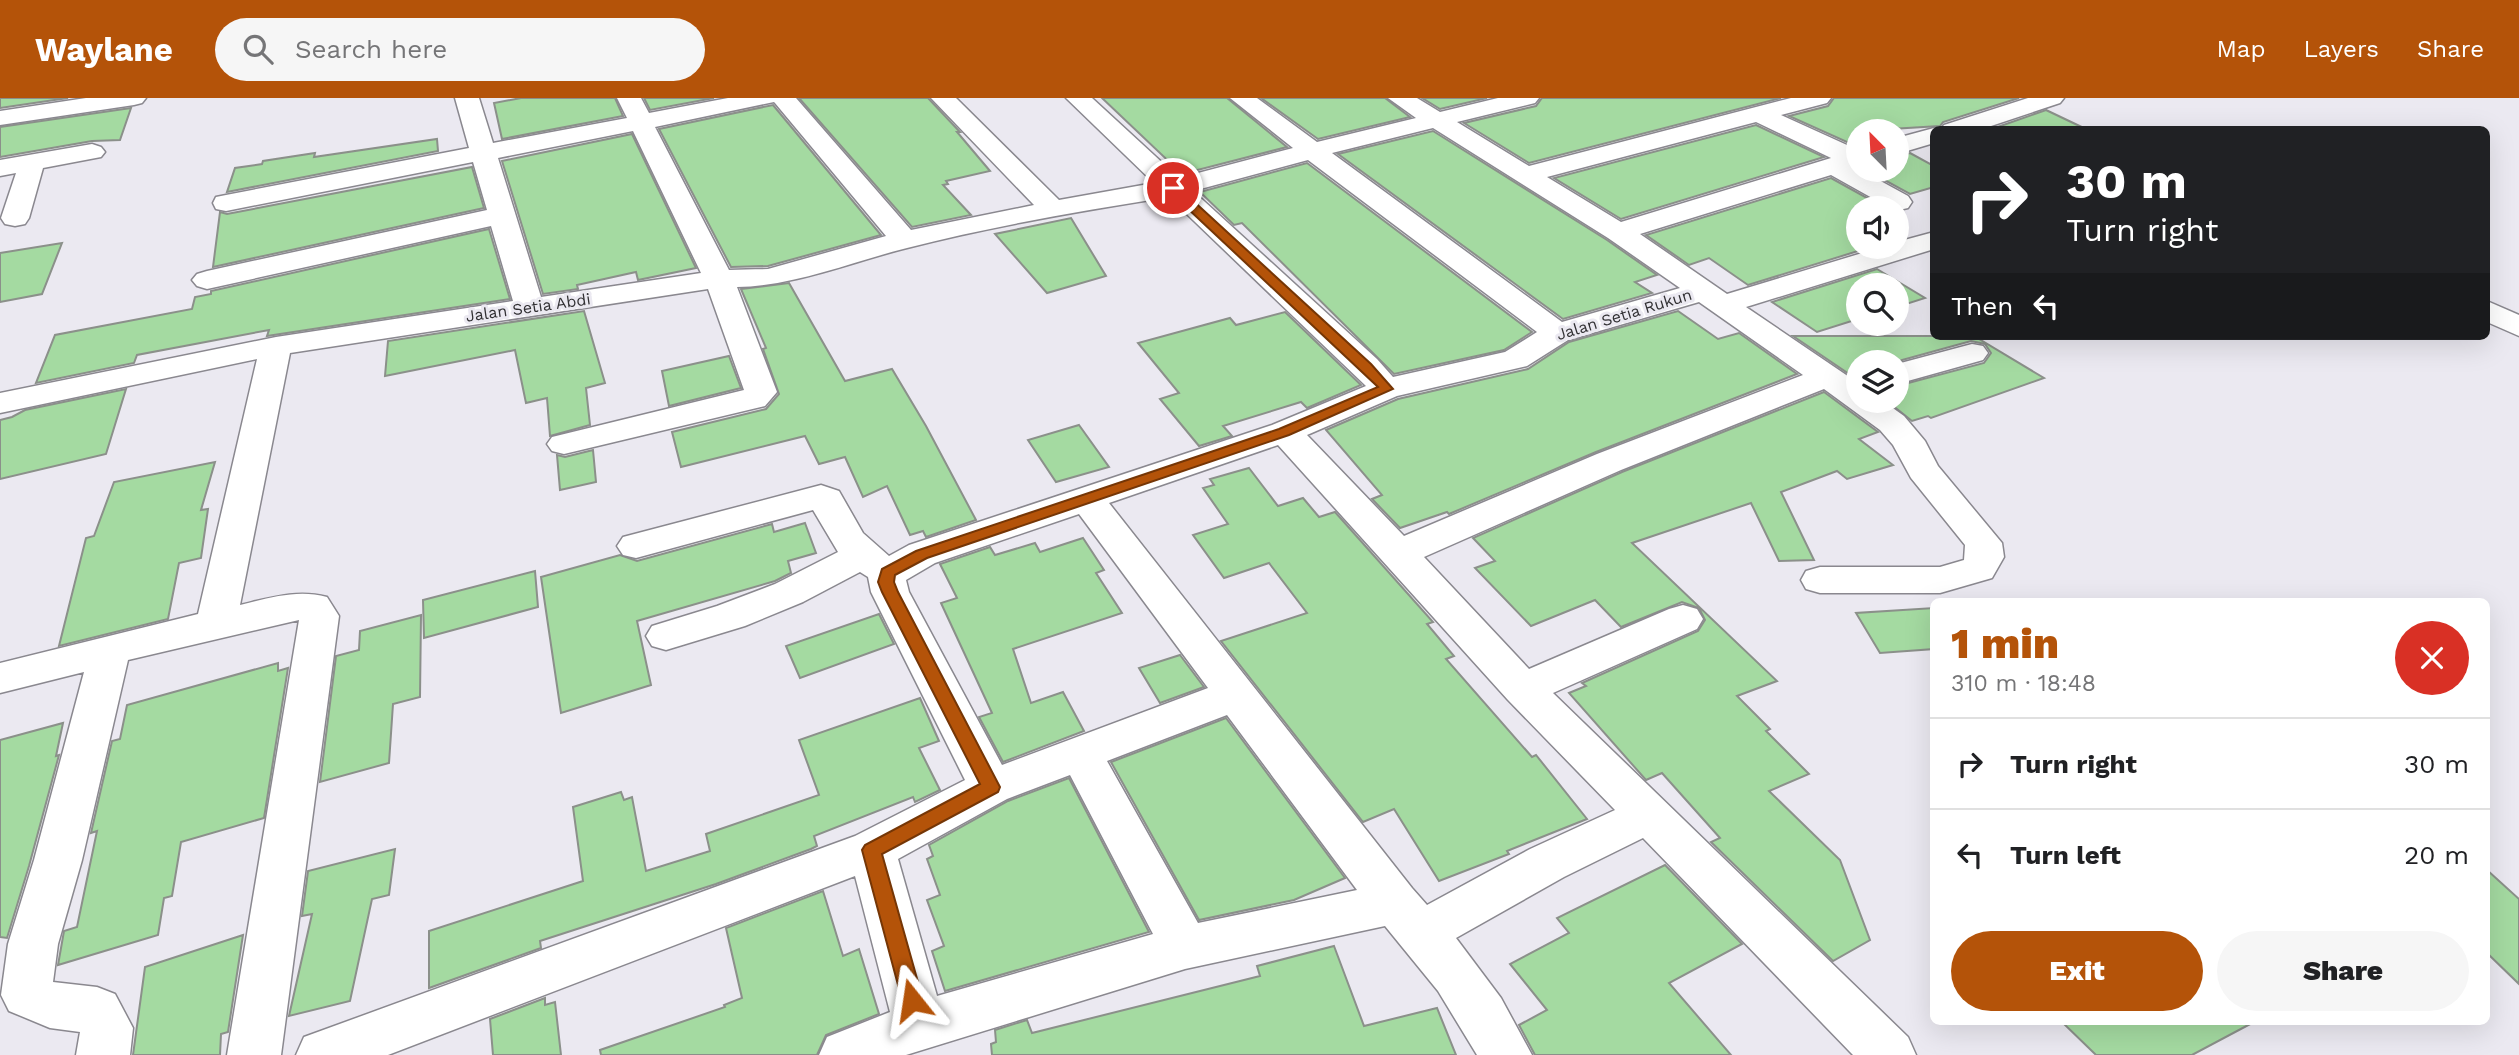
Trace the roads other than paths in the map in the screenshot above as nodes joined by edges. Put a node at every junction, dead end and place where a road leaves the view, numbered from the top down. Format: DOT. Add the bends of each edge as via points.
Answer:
graph roads {
  1 [pos="134,98"];
  2 [pos="467,98"];
  3 [pos="629,98"];
  4 [pos="765,98"];
  5 [pos="783,98"];
  6 [pos="943,98"];
  7 [pos="970,98"];
  8 [pos="1078,98"];
  9 [pos="1242,98"];
  10 [pos="1400,98"];
  11 [pos="1527,98"];
  12 [pos="1819,98"];
  13 [pos="2052,98"];
  14 [pos="1759,114"];
  15 [pos="0,118"];
  16 [pos="1434,121"];
  17 [pos="643,123"];
  18 [pos="1965,126"];
  19 [pos="986,127"];
  20 [pos="1930,136"];
  21 [pos="1909,142"];
  22 [pos="1311,151"];
  23 [pos="92,152"];
  24 [pos="483,153"];
  25 [pos="1846,159"];
  26 [pos="32,162"];
  27 [pos="1846,162"];
  28 [pos="0,168"];
  29 [pos="1524,175"];
  30 [pos="1875,182"];
  31 [pos="1173,188"];
  32 [pos="1892,196"];
  33 [pos="226,204"];
  34 [pos="1063,207"];
  35 [pos="502,215"];
  36 [pos="15,218"];
  37 [pos="1618,232"];
  38 [pos="904,240"];
  39 [pos="1930,241"];
  40 [pos="719,279"];
  41 [pos="207,280"];
  42 [pos="1714,297"];
  43 [pos="529,306"];
  44 [pos="2490,312"];
  45 [pos="2519,327"];
  46 [pos="1557,333"];
  47 [pos="276,346"];
  48 [pos="1972,353"];
  49 [pos="1909,371"];
  50 [pos="1846,387"];
  51 [pos="1386,389"];
  52 [pos="1846,390"];
  53 [pos="0,402"];
  54 [pos="1879,413"];
  55 [pos="1284,432"];
  56 [pos="564,444"];
  57 [pos="1085,497"];
  58 [pos="636,545"];
  59 [pos="1397,554"];
  60 [pos="874,564"];
  61 [pos="1820,580"];
  62 [pos="1683,619"];
  63 [pos="216,624"];
  64 [pos="666,636"];
  65 [pos="110,651"];
  66 [pos="0,678"];
  67 [pos="1523,689"];
  68 [pos="1235,695"];
  69 [pos="1082,755"];
  70 [pos="991,787"];
  71 [pos="1650,814"];
  72 [pos="872,850"];
  73 [pos="1409,918"];
  74 [pos="1185,947"];
  75 [pos="919,1025"];
  76 [pos="103,1055"];
  77 [pos="254,1055"];
  78 [pos="323,1055"];
  79 [pos="846,1055"];
  80 [pos="1506,1055"];
  81 [pos="1889,1055"];
  1 -- 15 [label="street"];
  2 -- 24 [label="street"];
  3 -- 17 [label="street"];
  4 -- 17 [label="street"];
  5 -- 38 [label="street"];
  6 -- 19 [label="street"];
  7 -- 19 [label="street"];
  8 -- 31 [label="street"];
  9 -- 22 [label="street"];
  10 -- 16 [label="street"];
  11 -- 16 [label="street, Jalan Setia Abdi"];
  12 -- 14 [label="street"];
  13 -- 18 [label="street"];
  14 -- 25 [label="street"];
  14 -- 29 [label="street"];
  16 -- 22 [label="street, Jalan Setia Abdi"];
  16 -- 29 [label="street"];
  17 -- 24 [label="street"];
  17 -- 40 [label="street"];
  19 -- 34 [label="street"];
  20 -- 21 [label="street"];
  22 -- 31 [label="street, Jalan Setia Abdi"];
  22 -- 46 [label="street"];
  23 -- 26 [label="street"];
  24 -- 33 [label="street"];
  24 -- 35 [label="street"];
  26 -- 28 [label="street"];
  26 -- 36 [label="street"];
  27 -- 37 [label="street"];
  29 -- 37 [label="street"];
  30 -- 32 [label="street"];
  31 -- 34 [label="street, Jalan Setia Abdi"];
  31 -- 51 [label="street"];
  34 -- 38 [label="street, Jalan Setia Abdi"];
  35 -- 41 [label="street"];
  35 -- 43 [label="street"];
  37 -- 42 [label="street"];
  38 -- 40 [label="street, Jalan Setia Abdi" via="769,278"];
  39 -- 42 [label="street, Jalan Setia Rukun"];
  40 -- 43 [label="street, Jalan Setia Abdi"];
  40 -- 56 [label="street" via="761,392 753,399"];
  42 -- 46 [label="street, Jalan Setia Rukun"];
  42 -- 50 [label="street"];
  43 -- 47 [label="street, Jalan Setia Abdi"];
  44 -- 45 [label="street"];
  46 -- 51 [label="street, Jalan Setia Rukun" via="1516,359"];
  47 -- 53 [label="street, Jalan Setia Abdi"];
  47 -- 63 [label="street"];
  48 -- 49 [label="street"];
  51 -- 55 [label="street, Jalan Setia Rukun"];
  52 -- 59 [label="street" via="1609,462"];
  54 -- 61 [label="street" via="1908,441 1923,470 1983,543 1984,556 1978,569 1940,580"];
  55 -- 57 [label="street, Jalan Setia Rukun"];
  55 -- 59 [label="street"];
  57 -- 60 [label="street, Jalan Setia Rukun" via="922,554"];
  57 -- 68 [label="street"];
  58 -- 60 [label="street" via="821,496 827,499 837,524"];
  59 -- 67 [label="street"];
  60 -- 64 [label="street, Jalan Setia Rukun"];
  60 -- 70 [label="street"];
  62 -- 67 [label="street"];
  63 -- 65 [label="street"];
  63 -- 77 [label="street" via="297,606 313,607 319,616"];
  65 -- 66 [label="street"];
  65 -- 76 [label="street" via="26,973 27,995 50,1005 97,1011 107,1028"];
  67 -- 71 [label="street"];
  68 -- 69 [label="street"];
  68 -- 73 [label="street"];
  69 -- 70 [label="street"];
  69 -- 74 [label="street"];
  70 -- 72 [label="street"];
  71 -- 73 [label="street" via="1547,863"];
  71 -- 81 [label="street"];
  72 -- 75 [label="street"];
  72 -- 78 [label="street"];
  73 -- 74 [label="street"];
  73 -- 80 [label="street" via="1492,1027"];
  74 -- 75 [label="street"];
  75 -- 79 [label="street"];
}
